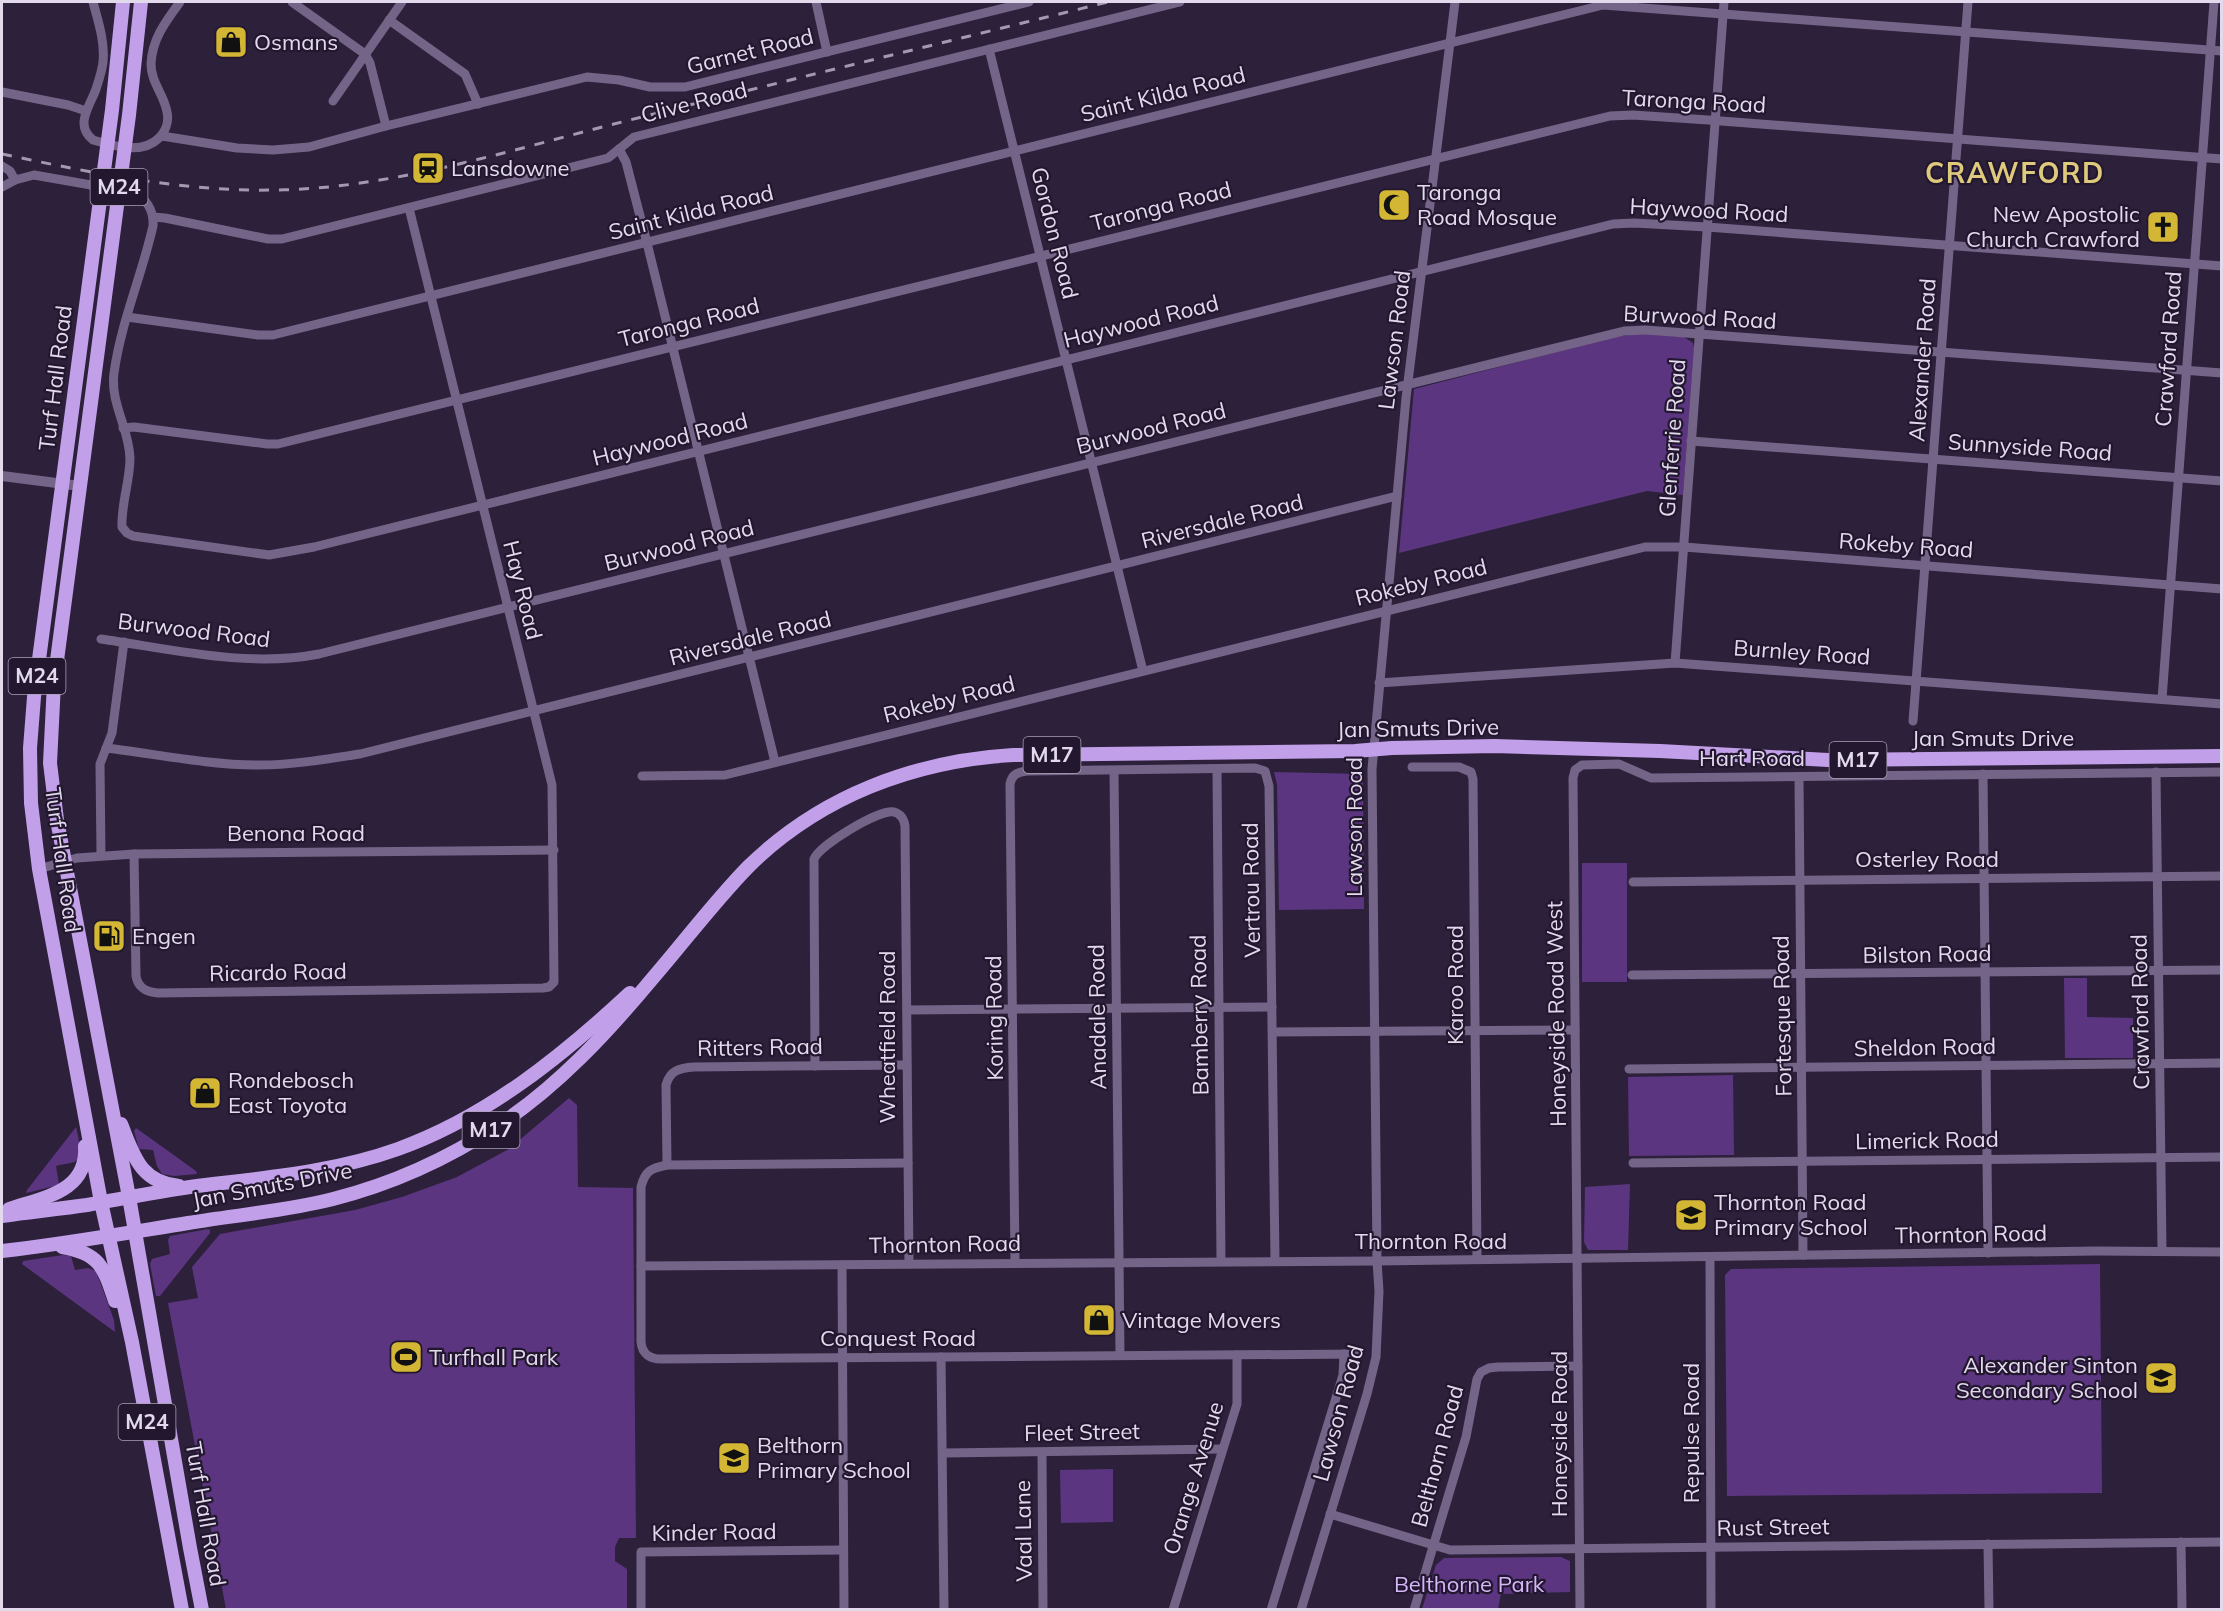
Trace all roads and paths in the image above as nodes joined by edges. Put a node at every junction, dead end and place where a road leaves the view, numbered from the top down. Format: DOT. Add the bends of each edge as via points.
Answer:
graph roads {
  1 [pos="93,2"];
  2 [pos="141,2"];
  3 [pos="180,2"];
  4 [pos="292,2"];
  5 [pos="402,2"];
  6 [pos="816,2"];
  7 [pos="1029,2"];
  8 [pos="1180,2"];
  9 [pos="1455,2"];
  10 [pos="1724,2"];
  11 [pos="1968,2"];
  12 [pos="2214,2"];
  13 [pos="122,8"];
  14 [pos="1723,15"];
  15 [pos="389,20"];
  16 [pos="1966,32"];
  17 [pos="1450,43"];
  18 [pos="989,49"];
  19 [pos="2210,50"];
  20 [pos="2222,51"];
  21 [pos="827,52"];
  22 [pos="366,54"];
  23 [pos="2,92"];
  24 [pos="333,101"];
  25 [pos="478,104"];
  26 [pos="86,111"];
  27 [pos="1715,121"];
  28 [pos="386,126"];
  29 [pos="162,136"];
  30 [pos="1958,138"];
  31 [pos="620,148"];
  32 [pos="1014,150"];
  33 [pos="1436,157"];
  34 [pos="2202,158"];
  35 [pos="2222,159"];
  36 [pos="2,166"];
  37 [pos="15,180"];
  38 [pos="2,187"];
  39 [pos="409,208"];
  40 [pos="153,217"];
  41 [pos="1707,227"];
  42 [pos="647,243"];
  43 [pos="1950,246"];
  44 [pos="1040,256"];
  45 [pos="2194,264"];
  46 [pos="2222,266"];
  47 [pos="1422,271"];
  48 [pos="430,296"];
  49 [pos="127,317"];
  50 [pos="1699,334"];
  51 [pos="672,346"];
  52 [pos="1942,352"];
  53 [pos="1066,360"];
  54 [pos="2186,371"];
  55 [pos="2222,373"];
  56 [pos="1407,383"];
  57 [pos="455,400"];
  58 [pos="123,428"];
  59 [pos="1691,441"];
  60 [pos="698,452"];
  61 [pos="1934,459"];
  62 [pos="1091,463"];
  63 [pos="2,476"];
  64 [pos="2178,477"];
  65 [pos="2222,481"];
  66 [pos="63,484"];
  67 [pos="80,486"];
  68 [pos="1397,496"];
  69 [pos="482,505"];
  70 [pos="1684,547"];
  71 [pos="724,554"];
  72 [pos="1926,566"];
  73 [pos="1117,567"];
  74 [pos="2170,584"];
  75 [pos="2222,588"];
  76 [pos="507,607"];
  77 [pos="1386,611"];
  78 [pos="101,639"];
  79 [pos="124,642"];
  80 [pos="749,658"];
  81 [pos="1675,663"];
  82 [pos="1143,671"];
  83 [pos="1917,681"];
  84 [pos="1379,683"];
  85 [pos="2162,699"];
  86 [pos="2222,704"];
  87 [pos="533,712"];
  88 [pos="1913,721"];
  89 [pos="106,748"];
  90 [pos="1373,749"];
  91 [pos="2222,756"];
  92 [pos="775,762"];
  93 [pos="1412,767"];
  94 [pos="1217,769"];
  95 [pos="1575,770"];
  96 [pos="1114,771"];
  97 [pos="2157,772"];
  98 [pos="2222,772"];
  99 [pos="1015,774"];
  100 [pos="1983,774"];
  101 [pos="642,776"];
  102 [pos="1799,777"];
  103 [pos="554,850"];
  104 [pos="134,854"];
  105 [pos="101,855"];
  106 [pos="66,861"];
  107 [pos="39,869"];
  108 [pos="2158,876"];
  109 [pos="2222,876"];
  110 [pos="1984,878"];
  111 [pos="1800,879"];
  112 [pos="1632,882"];
  113 [pos="679,945"];
  114 [pos="2159,970"];
  115 [pos="2222,970"];
  116 [pos="1986,973"];
  117 [pos="1801,974"];
  118 [pos="1632,975"];
  119 [pos="552,986"];
  120 [pos="1219,1007"];
  121 [pos="1272,1007"];
  122 [pos="1117,1008"];
  123 [pos="1013,1009"];
  124 [pos="907,1010"];
  125 [pos="1575,1030"];
  126 [pos="1475,1031"];
  127 [pos="1273,1032"];
  128 [pos="1374,1032"];
  129 [pos="2161,1064"];
  130 [pos="2222,1064"];
  131 [pos="907,1065"];
  132 [pos="1986,1065"];
  133 [pos="815,1066"];
  134 [pos="1802,1068"];
  135 [pos="1629,1069"];
  136 [pos="108,1091"];
  137 [pos="84,1110"];
  138 [pos="2162,1157"];
  139 [pos="2222,1157"];
  140 [pos="1987,1159"];
  141 [pos="1802,1161"];
  142 [pos="908,1163"];
  143 [pos="1633,1163"];
  144 [pos="667,1165"];
  145 [pos="189,1187"];
  146 [pos="129,1197"];
  147 [pos="101,1202"];
  148 [pos="2,1211"];
  149 [pos="2,1216"];
  150 [pos="135,1231"];
  151 [pos="108,1235"];
  152 [pos="49,1245"];
  153 [pos="2,1251"];
  154 [pos="2162,1251"];
  155 [pos="2222,1252"];
  156 [pos="1988,1253"];
  157 [pos="1803,1255"];
  158 [pos="1710,1257"];
  159 [pos="1477,1259"];
  160 [pos="1578,1259"];
  161 [pos="1221,1261"];
  162 [pos="1275,1261"];
  163 [pos="1377,1261"];
  164 [pos="1015,1263"];
  165 [pos="1119,1263"];
  166 [pos="909,1264"];
  167 [pos="842,1265"];
  168 [pos="642,1266"];
  169 [pos="132,1342"];
  170 [pos="1344,1354"];
  171 [pos="1359,1354"];
  172 [pos="1120,1355"];
  173 [pos="1237,1355"];
  174 [pos="941,1357"];
  175 [pos="843,1358"];
  176 [pos="1578,1366"];
  177 [pos="1222,1449"];
  178 [pos="943,1453"];
  179 [pos="1042,1453"];
  180 [pos="1330,1515"];
  181 [pos="2181,1542"];
  182 [pos="2222,1542"];
  183 [pos="1988,1544"];
  184 [pos="1433,1547"];
  185 [pos="1711,1548"];
  186 [pos="843,1550"];
  187 [pos="1579,1550"];
  188 [pos="182,1610"];
  189 [pos="202,1610"];
  190 [pos="641,1610"];
  191 [pos="844,1610"];
  192 [pos="944,1610"];
  193 [pos="1043,1610"];
  194 [pos="1173,1610"];
  195 [pos="1270,1610"];
  196 [pos="1301,1610"];
  197 [pos="1413,1610"];
  198 [pos="1580,1610"];
  199 [pos="1711,1610"];
  200 [pos="1989,1610"];
  201 [pos="2182,1610"];
  1 -- 26 [label="street" via="103,41 103,60"];
  2 -- 67 [label="main road, Turf Hall Road / M24"];
  3 -- 29 [label="street" via="158,33 152,55 153,82 167,111"];
  4 -- 22 [label="street"];
  5 -- 15 [label="street"];
  6 -- 21 [label="street"];
  7 -- 21 [label="street, Garnet Road"];
  8 -- 18 [label="street, Clive Road"];
  9 -- 17 [label="street, Lawson Road"];
  10 -- 14 [label="street, Glenferrie Road"];
  11 -- 16 [label="street, Alexander Road"];
  12 -- 19 [label="street, Crawford Road"];
  13 -- 66 [label="main road, Turf Hall Road / M24"];
  14 -- 16 [label="street, Saint Kilda Road"];
  14 -- 17 [label="street, Saint Kilda Road" via="1603,5"];
  14 -- 27 [label="street, Glenferrie Road"];
  15 -- 22 [label="street"];
  15 -- 25 [label="street" via="465,74"];
  16 -- 19 [label="street, Saint Kilda Road"];
  16 -- 30 [label="street, Alexander Road"];
  17 -- 32 [label="street, Saint Kilda Road"];
  17 -- 33 [label="street, Lawson Road"];
  18 -- 31 [label="street, Clive Road" via="634,137"];
  18 -- 32 [label="street, Gordon Road"];
  19 -- 20 [label="street, Saint Kilda Road"];
  19 -- 34 [label="street, Crawford Road"];
  21 -- 25 [label="street, Garnet Road" via="685,87 650,87 588,77"];
  22 -- 24 [label="street"];
  22 -- 28 [label="street"];
  23 -- 26 [label="street"];
  25 -- 28 [label="street, Garnet Road"];
  26 -- 29 [label="street" via="84,128 97,141 137,148"];
  27 -- 30 [label="street, Taronga Road"];
  27 -- 33 [label="street, Taronga Road" via="1610,116"];
  27 -- 41 [label="street, Glenferrie Road"];
  28 -- 29 [label="street, Garnet Road" via="319,146 273,150"];
  30 -- 34 [label="street, Taronga Road"];
  30 -- 43 [label="street, Alexander Road"];
  31 -- 39 [label="street, Clive Road" via="608,158"];
  31 -- 42 [label="street"];
  32 -- 42 [label="street, Saint Kilda Road"];
  32 -- 44 [label="street, Gordon Road"];
  33 -- 44 [label="street, Taronga Road"];
  33 -- 47 [label="street, Lawson Road"];
  34 -- 35 [label="street, Taronga Road"];
  34 -- 45 [label="street, Crawford Road"];
  36 -- 37 [label="street"];
  37 -- 38 [label="street"];
  37 -- 40 [label="street" via="34,175 131,192 147,202"];
  39 -- 40 [label="street, Clive Road" via="275,240"];
  39 -- 48 [label="street, Hay Road"];
  40 -- 49 [label="street"];
  41 -- 43 [label="street, Haywood Road"];
  41 -- 47 [label="street, Haywood Road" via="1613,224"];
  41 -- 50 [label="street, Glenferrie Road"];
  42 -- 48 [label="street, Saint Kilda Road"];
  42 -- 51 [label="street"];
  43 -- 45 [label="street, Haywood Road"];
  43 -- 52 [label="street, Alexander Road"];
  44 -- 51 [label="street, Taronga Road"];
  44 -- 53 [label="street, Gordon Road"];
  45 -- 46 [label="street, Haywood Road"];
  45 -- 54 [label="street, Crawford Road"];
  47 -- 53 [label="street, Haywood Road"];
  47 -- 56 [label="street, Lawson Road"];
  48 -- 49 [label="street, Saint Kilda Road" via="267,336"];
  48 -- 57 [label="street, Hay Road"];
  49 -- 58 [label="street" via="113,381"];
  50 -- 52 [label="street, Burwood Road"];
  50 -- 56 [label="street, Burwood Road" via="1624,331"];
  50 -- 59 [label="street, Glenferrie Road"];
  51 -- 57 [label="street, Taronga Road"];
  51 -- 60 [label="street"];
  52 -- 54 [label="street, Burwood Road"];
  52 -- 61 [label="street, Alexander Road"];
  53 -- 60 [label="street, Haywood Road"];
  53 -- 62 [label="street, Gordon Road"];
  54 -- 55 [label="street, Burwood Road"];
  54 -- 64 [label="street, Crawford Road"];
  56 -- 62 [label="street, Burwood Road"];
  56 -- 68 [label="street, Lawson Road"];
  57 -- 58 [label="street, Taronga Road" via="274,444"];
  57 -- 69 [label="street, Hay Road"];
  58 -- 69 [label="street, Haywood Road" via="130,458 122,523 130,535 269,555"];
  59 -- 61 [label="street, Sunnyside Road"];
  59 -- 70 [label="street, Glenferrie Road"];
  60 -- 69 [label="street, Haywood Road"];
  60 -- 71 [label="street"];
  61 -- 64 [label="street, Sunnyside Road"];
  61 -- 72 [label="street, Alexander Road"];
  62 -- 71 [label="street, Burwood Road"];
  62 -- 73 [label="street, Gordon Road"];
  63 -- 66 [label="street"];
  64 -- 65 [label="street, Sunnyside Road"];
  64 -- 74 [label="street, Crawford Road"];
  66 -- 67 [label="street"];
  66 -- 107 [label="main road, Turf Hall Road / M24" via="31,726 31,803"];
  67 -- 106 [label="main road, Turf Hall Road / M24" via="54,683 51,740 53,791"];
  68 -- 73 [label="street, Riversdale Road"];
  68 -- 77 [label="street, Lawson Road"];
  69 -- 76 [label="street, Hay Road"];
  70 -- 72 [label="street, Rokeby Road"];
  70 -- 77 [label="street, Rokeby Road" via="1645,547"];
  70 -- 81 [label="street, Glenferrie Road"];
  71 -- 76 [label="street, Burwood Road"];
  71 -- 80 [label="street"];
  72 -- 74 [label="street, Rokeby Road"];
  72 -- 83 [label="street, Alexander Road"];
  73 -- 80 [label="street, Riversdale Road"];
  73 -- 82 [label="street, Gordon Road"];
  74 -- 75 [label="street, Rokeby Road"];
  74 -- 85 [label="street, Crawford Road"];
  76 -- 79 [label="street, Burwood Road" via="296,658 247,659"];
  76 -- 87 [label="street, Hay Road"];
  77 -- 82 [label="street, Rokeby Road"];
  77 -- 84 [label="street, Lawson Road"];
  78 -- 79 [label="street, Burwood Road"];
  79 -- 89 [label="street" via="112,733"];
  80 -- 87 [label="street, Riversdale Road"];
  80 -- 92 [label="street"];
  81 -- 83 [label="street, Burnley Road"];
  81 -- 84 [label="street, Burnley Road"];
  82 -- 92 [label="street, Rokeby Road"];
  83 -- 85 [label="street, Burnley Road"];
  83 -- 88 [label="street, Alexander Road"];
  84 -- 90 [label="street, Lawson Road"];
  85 -- 86 [label="street, Burnley Road"];
  87 -- 89 [label="street, Riversdale Road" via="360,754 283,764 234,764"];
  87 -- 103 [label="street, Hay Road" via="552,784"];
  89 -- 105 [label="street" via="100,764"];
  90 -- 91 [label="main road, Jan Smuts Drive / M17" via="1495,746 1828,760"];
  90 -- 113 [label="main road, Jan Smuts Drive / M17" via="996,756 900,774 832,804 776,843"];
  90 -- 128 [label="street, Lawson Road"];
  92 -- 101 [label="street, Rokeby Road" via="717,776"];
  93 -- 126 [label="street, Karoo Road" via="1459,767 1471,772 1473,779"];
  94 -- 96 [label="street, Vertrou Road"];
  94 -- 120 [label="street, Bamberry Road"];
  94 -- 121 [label="street, Vertrou Road" via="1260,769 1269,780"];
  95 -- 102 [label="street, Hart Road" via="1582,765 1619,764 1651,778"];
  95 -- 125 [label="street, Honeyside Road West"];
  96 -- 99 [label="street, Vertrou Road"];
  96 -- 122 [label="street, Anadale Road"];
  97 -- 98 [label="street, Hart Road"];
  97 -- 100 [label="street, Hart Road"];
  97 -- 108 [label="street, Crawford Road"];
  99 -- 123 [label="street, Koring Road" via="1011,784"];
  100 -- 102 [label="street, Hart Road"];
  100 -- 110 [label="street"];
  102 -- 111 [label="street, Fortesque Road"];
  103 -- 104 [label="street, Benona Road"];
  103 -- 119 [label="street, Hay Road"];
  104 -- 105 [label="street, Benona Road"];
  104 -- 119 [label="street, Ricardo Road" via="136,975 147,991"];
  105 -- 106 [label="street, Benona Road"];
  106 -- 107 [label="street, Benona Road"];
  106 -- 136 [label="main road, Turf Hall Road / M24"];
  107 -- 137 [label="main road, Turf Hall Road / M24"];
  108 -- 109 [label="street, Osterley Road"];
  108 -- 110 [label="street, Osterley Road"];
  108 -- 114 [label="street, Crawford Road"];
  110 -- 111 [label="street, Osterley Road"];
  110 -- 116 [label="street"];
  111 -- 112 [label="street, Osterley Road"];
  111 -- 117 [label="street, Fortesque Road"];
  113 -- 145 [label="main road, Jan Smuts Drive / M17" via="543,1068 438,1131 399,1148 301,1174"];
  113 -- 150 [label="main road, Jan Smuts Drive / M17" via="617,1019 559,1078 514,1114 450,1154 397,1178 330,1199"];
  114 -- 115 [label="street, Bilston Road"];
  114 -- 116 [label="street, Bilston Road"];
  114 -- 129 [label="street, Crawford Road"];
  116 -- 117 [label="street, Bilston Road"];
  116 -- 132 [label="street"];
  117 -- 118 [label="street, Bilston Road"];
  117 -- 134 [label="street, Fortesque Road"];
  120 -- 121 [label="street"];
  120 -- 122 [label="street"];
  120 -- 161 [label="street, Bamberry Road"];
  121 -- 127 [label="street, Vertrou Road"];
  122 -- 123 [label="street"];
  122 -- 165 [label="street, Anadale Road"];
  123 -- 124 [label="street"];
  123 -- 164 [label="street, Koring Road"];
  124 -- 131 [label="street, Wheatfield Road"];
  124 -- 133 [label="street, Wheatfield Road" via="905,826 903,818 889,812 842,834 814,859"];
  125 -- 126 [label="street"];
  125 -- 160 [label="street, Honeyside Road West"];
  126 -- 128 [label="street"];
  126 -- 159 [label="street, Karoo Road"];
  127 -- 128 [label="street"];
  127 -- 162 [label="street, Vertrou Road"];
  128 -- 163 [label="street, Lawson Road"];
  129 -- 130 [label="street, Sheldon Road"];
  129 -- 132 [label="street, Sheldon Road"];
  129 -- 138 [label="street, Crawford Road"];
  131 -- 133 [label="street, Ritters Road"];
  131 -- 142 [label="street, Wheatfield Road"];
  132 -- 134 [label="street, Sheldon Road"];
  132 -- 140 [label="street"];
  133 -- 144 [label="street, Ritters Road" via="694,1067 673,1072 666,1085"];
  134 -- 135 [label="street, Sheldon Road"];
  134 -- 141 [label="street, Fortesque Road"];
  136 -- 145 [label="main road" via="139,1167 169,1185"];
  136 -- 146 [label="main road, Turf Hall Road / M24"];
  137 -- 147 [label="main road, Turf Hall Road / M24"];
  137 -- 148 [label="main road" via="86,1160 76,1179 54,1194"];
  138 -- 139 [label="street, Limerick Road"];
  138 -- 140 [label="street, Limerick Road"];
  138 -- 154 [label="street, Crawford Road"];
  140 -- 141 [label="street, Limerick Road"];
  140 -- 156 [label="street"];
  141 -- 143 [label="street, Limerick Road"];
  141 -- 157 [label="street, Fortesque Road"];
  142 -- 144 [label="street"];
  142 -- 166 [label="street, Wheatfield Road"];
  144 -- 168 [label="street, Conquest Road" via="651,1168 643,1178"];
  145 -- 146 [label="main road, Jan Smuts Drive / M17"];
  146 -- 147 [label="main road, Jan Smuts Drive / M17"];
  146 -- 150 [label="main road, Turf Hall Road / M24"];
  147 -- 149 [label="main road, Jan Smuts Drive / M17"];
  147 -- 151 [label="main road, Turf Hall Road / M24"];
  150 -- 151 [label="main road, Jan Smuts Drive / M17"];
  150 -- 189 [label="main road, Turf Hall Road / M24"];
  151 -- 152 [label="main road, Jan Smuts Drive / M17"];
  151 -- 169 [label="main road, Turf Hall Road / M24"];
  152 -- 153 [label="main road, Jan Smuts Drive / M17"];
  152 -- 169 [label="main road" via="81,1251 99,1263"];
  154 -- 155 [label="street, Thornton Road"];
  154 -- 156 [label="street, Thornton Road"];
  156 -- 157 [label="street, Thornton Road"];
  157 -- 158 [label="street, Thornton Road"];
  158 -- 160 [label="street, Thornton Road"];
  158 -- 185 [label="street, Repulse Road"];
  159 -- 160 [label="street, Thornton Road"];
  159 -- 163 [label="street, Thornton Road"];
  160 -- 176 [label="street, Honeyside Road"];
  161 -- 162 [label="street, Thornton Road"];
  161 -- 165 [label="street, Thornton Road"];
  162 -- 163 [label="street, Thornton Road"];
  163 -- 180 [label="street, Lawson Road" via="1376,1357"];
  164 -- 165 [label="street, Thornton Road"];
  164 -- 166 [label="street, Thornton Road"];
  165 -- 172 [label="street, Anadale Road"];
  166 -- 167 [label="street, Thornton Road"];
  167 -- 168 [label="street, Thornton Road"];
  167 -- 175 [label="street"];
  168 -- 175 [label="street, Conquest Road" via="641,1342 650,1357"];
  169 -- 188 [label="main road, Turf Hall Road / M24"];
  170 -- 171 [label="street, Conquest Road"];
  170 -- 173 [label="street, Conquest Road"];
  170 -- 195 [label="street" via="1343,1375"];
  172 -- 173 [label="street, Conquest Road"];
  172 -- 174 [label="street, Conquest Road"];
  173 -- 177 [label="street, Orange Avenue" via="1238,1397"];
  174 -- 175 [label="street, Conquest Road"];
  174 -- 178 [label="street"];
  175 -- 186 [label="street"];
  176 -- 184 [label="street, Belthorn Road" via="1498,1367 1481,1372"];
  176 -- 187 [label="street, Honeyside Road"];
  177 -- 179 [label="street, Fleet Street"];
  177 -- 194 [label="street, Orange Avenue"];
  178 -- 179 [label="street, Fleet Street"];
  178 -- 192 [label="street"];
  179 -- 193 [label="street, Vaal Lane"];
  180 -- 184 [label="street, Rust Street"];
  180 -- 196 [label="street, Lawson Road"];
  181 -- 182 [label="street, Rust Street"];
  181 -- 183 [label="street, Rust Street"];
  181 -- 201 [label="street"];
  183 -- 185 [label="street, Rust Street"];
  183 -- 200 [label="street"];
  184 -- 187 [label="street, Rust Street"];
  184 -- 197 [label="street, Belthorn Road"];
  185 -- 187 [label="street, Rust Street"];
  185 -- 199 [label="street, Repulse Road"];
  186 -- 190 [label="street, Kinder Road" via="641,1552"];
  186 -- 191 [label="street"];
  187 -- 198 [label="street, Honeyside Road"];
}
